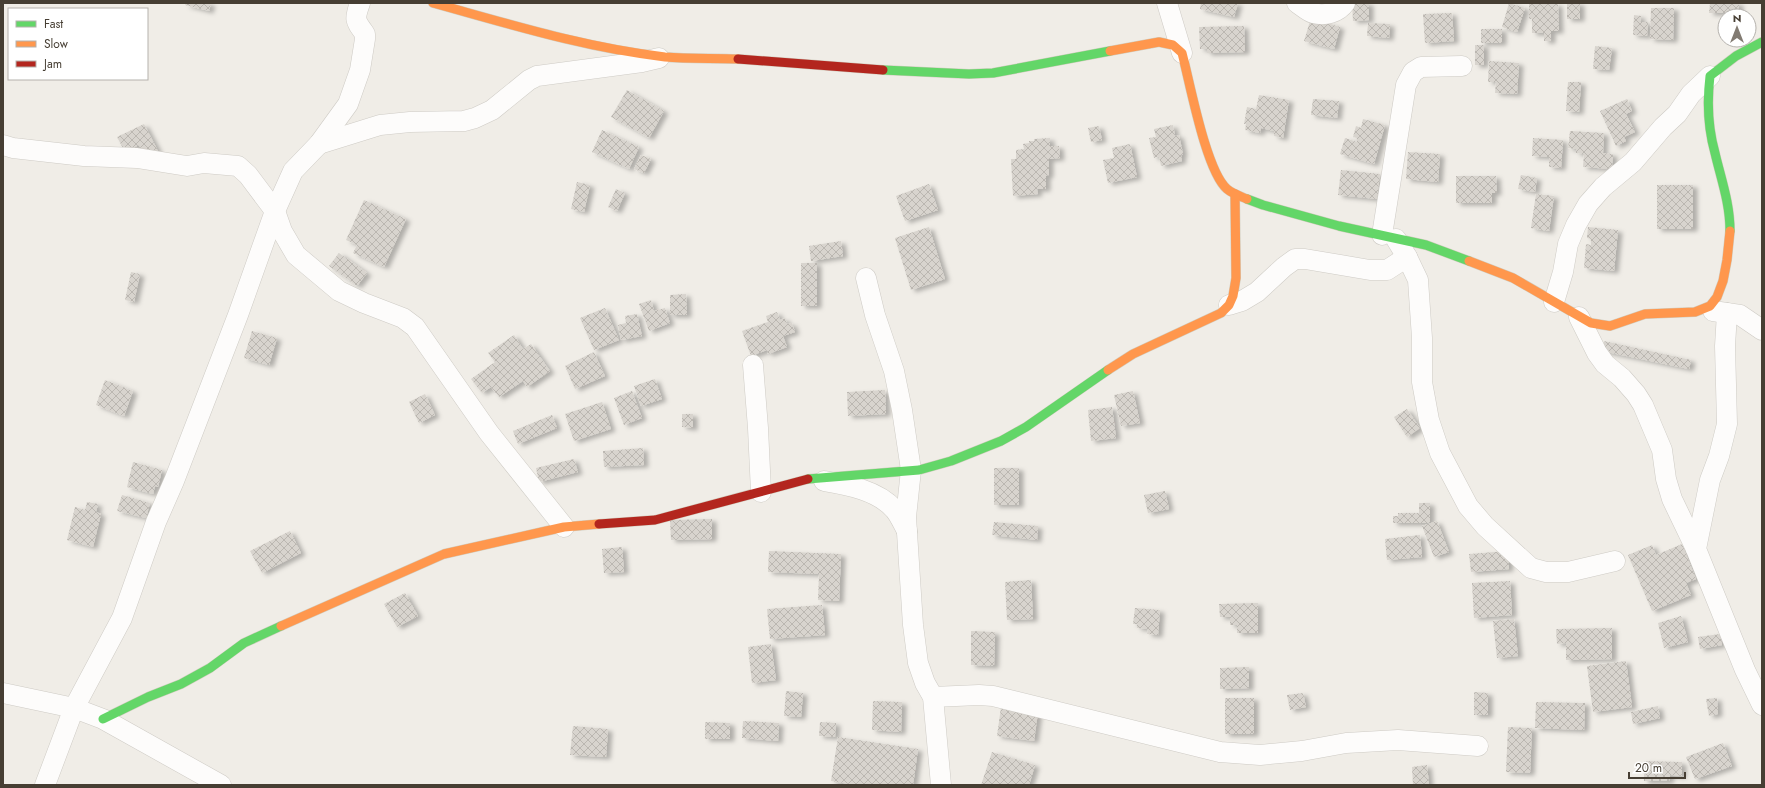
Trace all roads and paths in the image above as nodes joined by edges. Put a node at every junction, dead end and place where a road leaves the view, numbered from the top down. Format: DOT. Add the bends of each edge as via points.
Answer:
graph roads {
  1 [pos="360,3"];
  2 [pos="433,3"];
  3 [pos="1167,3"];
  4 [pos="1297,3"];
  5 [pos="1345,3"];
  6 [pos="1762,42"];
  7 [pos="1182,53"];
  8 [pos="666,57"];
  9 [pos="1462,66"];
  10 [pos="1710,76"];
  11 [pos="319,144"];
  12 [pos="6,148"];
  13 [pos="1235,194"];
  14 [pos="275,211"];
  15 [pos="1389,237"];
  16 [pos="1408,257"];
  17 [pos="866,278"];
  18 [pos="1554,302"];
  19 [pos="1228,305"];
  20 [pos="1705,310"];
  21 [pos="1727,313"];
  22 [pos="1579,317"];
  23 [pos="1762,330"];
  24 [pos="753,365"];
  25 [pos="911,470"];
  26 [pos="810,479"];
  27 [pos="761,492"];
  28 [pos="564,527"];
  29 [pos="907,531"];
  30 [pos="1696,549"];
  31 [pos="1615,561"];
  32 [pos="3,693"];
  33 [pos="933,697"];
  34 [pos="1762,705"];
  35 [pos="74,708"];
  36 [pos="104,719"];
  37 [pos="1478,746"];
  38 [pos="45,785"];
  39 [pos="221,785"];
  40 [pos="941,785"];
  1 -- 11 [label="street" via="356,22 365,34 360,70 348,104"];
  2 -- 8 [label="street" via="570,40"];
  3 -- 7 [label="street"];
  4 -- 5 [label="street" via="1313,13 1328,14 1341,9"];
  6 -- 10 [label="street" via="1736,56"];
  7 -- 8 [label="street" via="1173,44 1159,42 1021,69 969,74 757,60"];
  7 -- 13 [label="street" via="1210,160 1219,178"];
  8 -- 11 [label="street" via="537,76 492,110 464,121 380,125"];
  9 -- 15 [label="street" via="1421,67 1413,72 1406,85"];
  10 -- 18 [label="street" via="1691,94 1633,162 1603,187 1588,204 1568,244"];
  10 -- 20 [label="street" via="1707,98 1712,141 1726,192 1731,232 1724,281 1715,301"];
  11 -- 14 [label="street" via="293,171"];
  12 -- 14 [label="street" via="84,156 137,158 187,166 204,163 238,166 248,174"];
  13 -- 15 [label="street" via="1263,205"];
  13 -- 19 [label="street" via="1236,278 1233,296"];
  14 -- 28 [label="street" via="282,231 296,255 319,276 339,291 403,318 415,328 489,433"];
  14 -- 35 [label="street" via="122,618"];
  15 -- 16 [label="street"];
  15 -- 18 [label="street" via="1426,245 1513,278"];
  16 -- 19 [label="street" via="1387,270 1370,270 1295,259 1257,292 1242,301"];
  16 -- 31 [label="street" via="1418,280 1422,382 1429,420 1440,453 1468,506 1485,526 1530,568 1546,572 1568,572"];
  17 -- 25 [label="street" via="897,383"];
  18 -- 22 [label="street"];
  19 -- 25 [label="street" via="1221,314 1132,354 1026,427 1001,441 951,461"];
  20 -- 21 [label="street"];
  20 -- 22 [label="street" via="1639,315 1622,324 1603,327"];
  21 -- 23 [label="street" via="1740,315"];
  21 -- 30 [label="street" via="1727,424 1710,480"];
  22 -- 30 [label="street" via="1605,364 1622,378 1643,405 1662,450 1672,499"];
  24 -- 27 [label="street"];
  25 -- 26 [label="street"];
  25 -- 29 [label="street"];
  26 -- 27 [label="street"];
  26 -- 29 [label="street" via="866,491 881,499 894,509"];
  27 -- 28 [label="street" via="655,520"];
  28 -- 36 [label="street" via="444,554 244,643 210,668 182,684"];
  29 -- 33 [label="street" via="912,625 918,663"];
  30 -- 34 [label="street" via="1745,670"];
  32 -- 35 [label="street"];
  33 -- 37 [label="street" via="993,696 1220,752 1260,755 1346,743 1398,740"];
  33 -- 40 [label="street"];
  35 -- 36 [label="street"];
  35 -- 38 [label="street"];
  36 -- 39 [label="street"];
}
